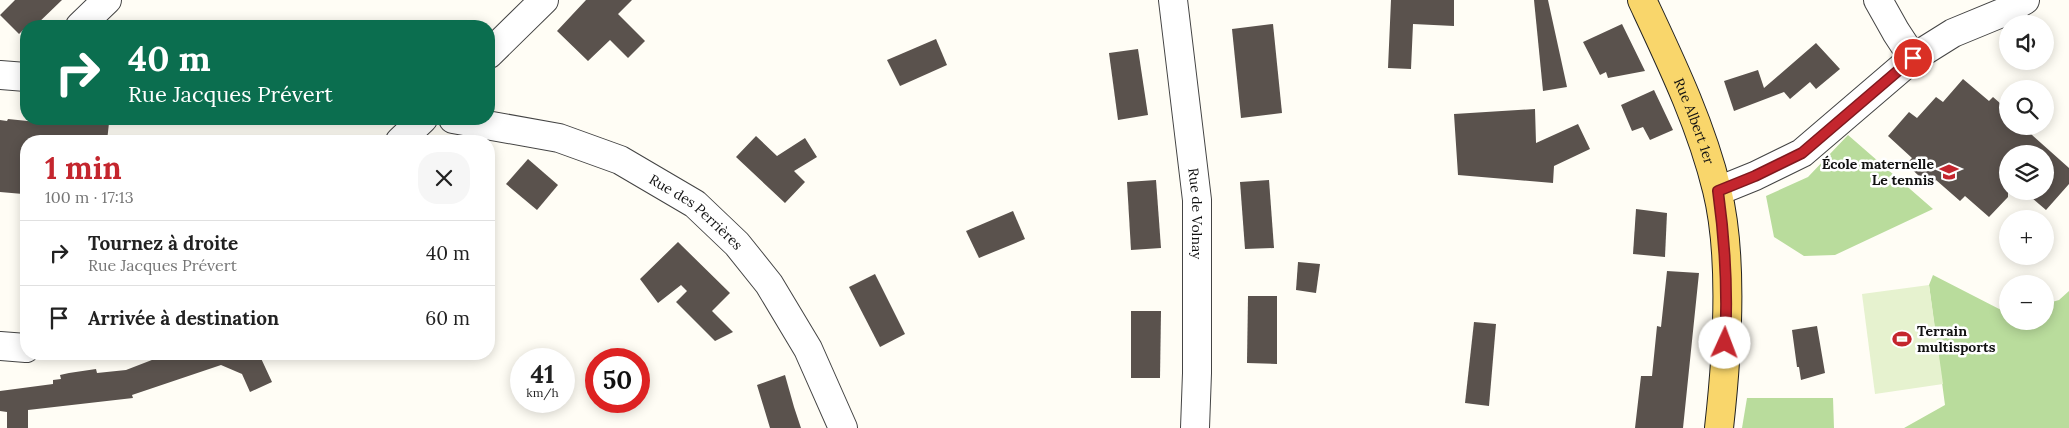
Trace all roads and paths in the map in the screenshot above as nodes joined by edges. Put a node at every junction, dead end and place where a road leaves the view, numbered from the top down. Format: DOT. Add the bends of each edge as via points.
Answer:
graph roads {
  1 [pos="107,0"];
  2 [pos="544,0"];
  3 [pos="1172,0"];
  4 [pos="1642,0"];
  5 [pos="1878,0"];
  6 [pos="2025,0"];
  7 [pos="86,20"];
  8 [pos="495,48"];
  9 [pos="1913,58"];
  10 [pos="0,75"];
  11 [pos="20,77"];
  12 [pos="416,125"];
  13 [pos="486,125"];
  14 [pos="406,135"];
  15 [pos="1718,191"];
  16 [pos="0,346"];
  17 [pos="20,348"];
  18 [pos="843,428"];
  19 [pos="1195,428"];
  20 [pos="1718,428"];
  1 -- 7 [label="street"];
  2 -- 8 [label="street"];
  3 -- 19 [label="street, Rue de Volnay" via="1197,200"];
  4 -- 15 [label="main road, Rue Albert 1er" via="1688,102"];
  5 -- 9 [label="street"];
  6 -- 9 [label="street" via="1954,33"];
  9 -- 15 [label="street" via="1802,153"];
  10 -- 11 [label="street"];
  12 -- 14 [label="street"];
  13 -- 18 [label="street, Rue des Perrières" via="559,138 620,160 695,204 737,244 769,284 808,349"];
  15 -- 20 [label="main road, Rue Albert 1er" via="1726,275 1725,355"];
  16 -- 17 [label="street"];
}
